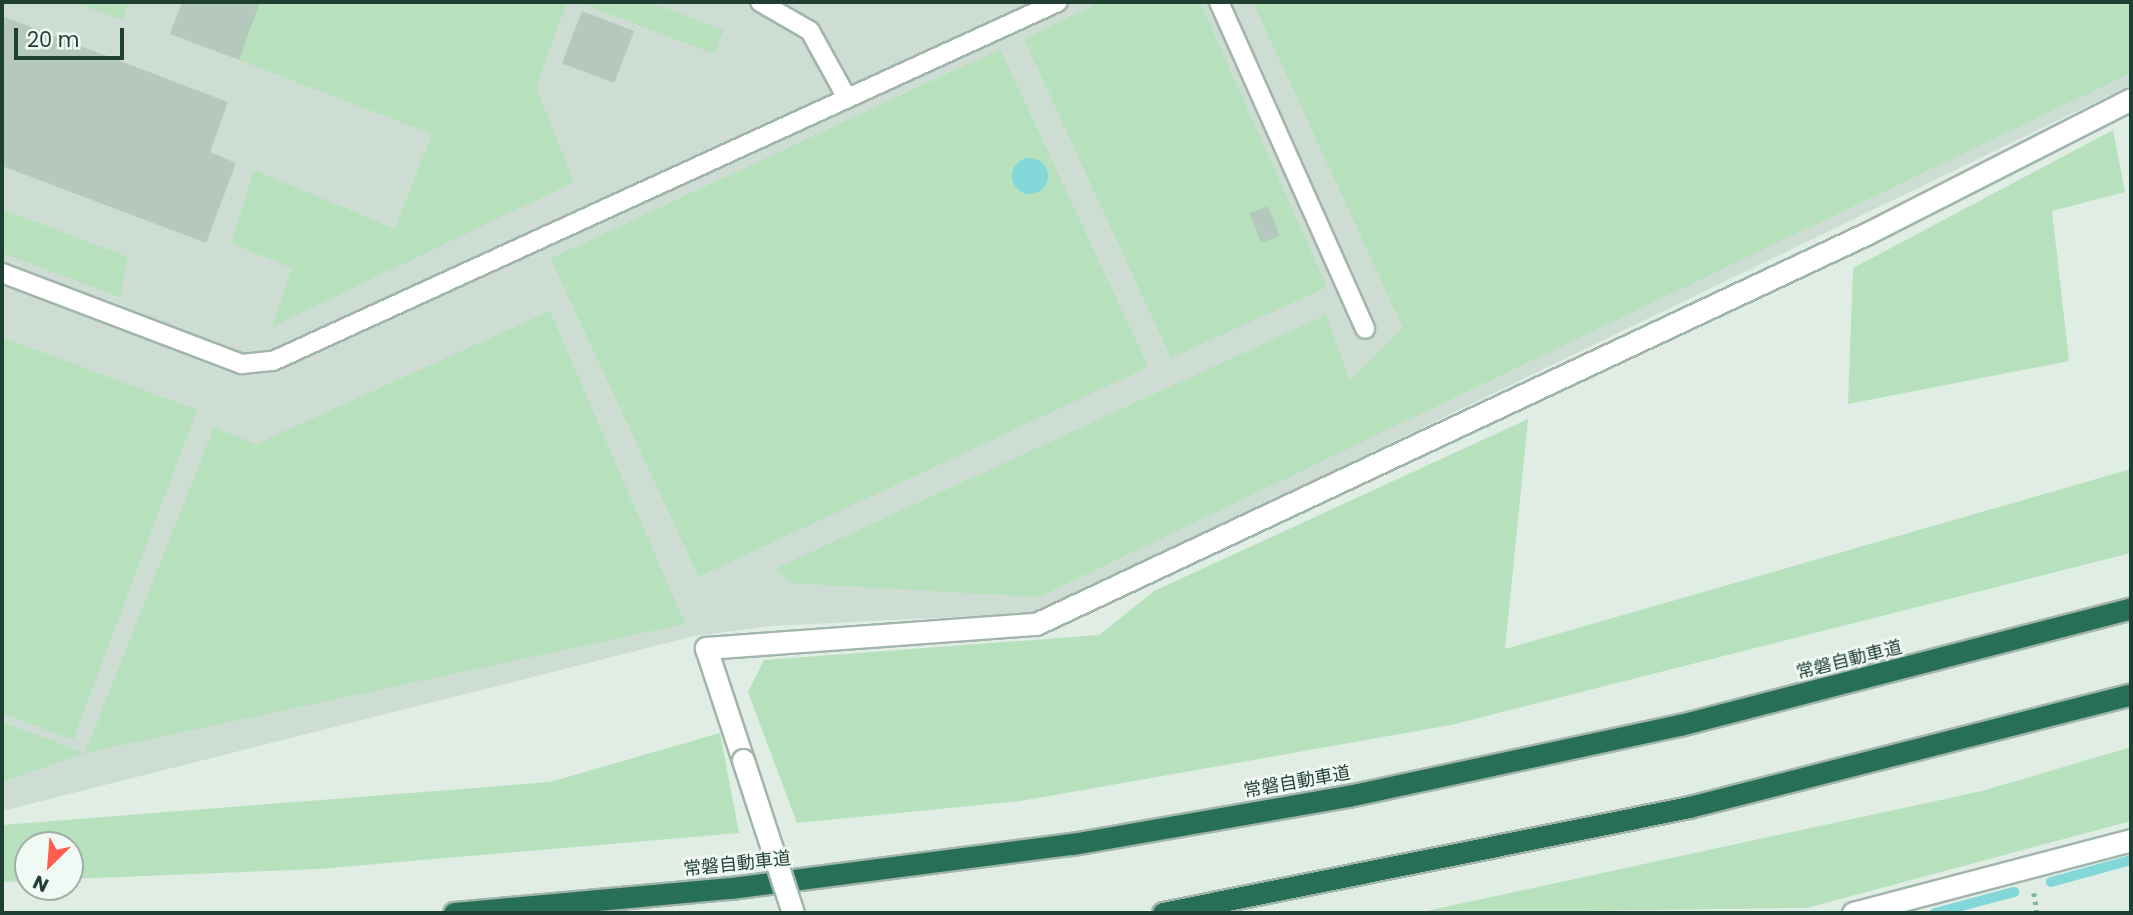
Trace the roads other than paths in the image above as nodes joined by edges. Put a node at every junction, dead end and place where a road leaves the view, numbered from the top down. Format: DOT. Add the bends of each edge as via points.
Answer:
graph roads {
  1 [pos="760,2"];
  2 [pos="1058,2"];
  3 [pos="1219,2"];
  4 [pos="847,98"];
  5 [pos="2131,99"];
  6 [pos="2,273"];
  7 [pos="1364,329"];
  8 [pos="2131,608"];
  9 [pos="2131,694"];
  10 [pos="2131,840"];
  11 [pos="454,913"];
  12 [pos="793,913"];
  13 [pos="1163,913"];
  14 [pos="1853,913"];
  1 -- 4 [label="lane" via="810,31"];
  2 -- 4 [label="lane"];
  3 -- 7 [label="lane"];
  4 -- 6 [label="lane" via="273,361 242,364"];
  5 -- 12 [label="street, bridge" via="1868,233 1036,624 706,648"];
  8 -- 11 [label="highway, 常磐自動車道" via="1680,725 1348,796 1072,844 744,887"];
  9 -- 13 [label="highway" via="1689,807"];
  10 -- 14 [label="street"];
}
